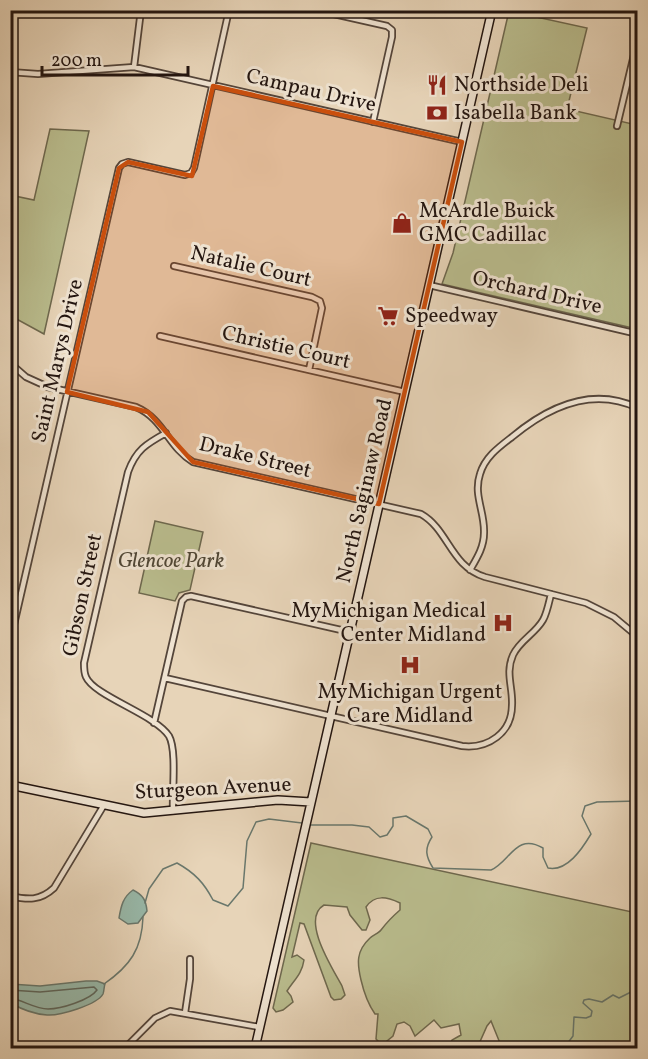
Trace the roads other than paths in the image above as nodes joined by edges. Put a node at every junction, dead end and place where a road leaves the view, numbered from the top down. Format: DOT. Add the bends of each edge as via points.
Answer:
graph roads {
  1 [pos="141,10"];
  2 [pos="230,10"];
  3 [pos="316,10"];
  4 [pos="492,10"];
  5 [pos="638,38"];
  6 [pos="134,67"];
  7 [pos="10,72"];
  8 [pos="213,86"];
  9 [pos="373,122"];
  10 [pos="617,126"];
  11 [pos="462,142"];
  12 [pos="174,266"];
  13 [pos="429,285"];
  14 [pos="638,334"];
  15 [pos="160,336"];
  16 [pos="10,363"];
  17 [pos="309,370"];
  18 [pos="68,392"];
  19 [pos="405,392"];
  20 [pos="638,408"];
  21 [pos="166,433"];
  22 [pos="379,504"];
  23 [pos="470,570"];
  24 [pos="551,594"];
  25 [pos="350,632"];
  26 [pos="638,637"];
  27 [pos="10,642"];
  28 [pos="165,678"];
  29 [pos="331,716"];
  30 [pos="154,723"];
  31 [pos="10,786"];
  32 [pos="311,802"];
  33 [pos="104,805"];
  34 [pos="173,811"];
  35 [pos="10,897"];
  36 [pos="190,959"];
  37 [pos="185,1013"];
  38 [pos="260,1027"];
  39 [pos="125,1048"];
  40 [pos="255,1048"];
  1 -- 6 [label="street"];
  2 -- 8 [label="street"];
  3 -- 9 [label="street" via="392,30"];
  4 -- 11 [label="main road, North Saginaw Road"];
  5 -- 10 [label="street"];
  6 -- 7 [label="street, Campau Drive" via="38,74"];
  6 -- 8 [label="street, Campau Drive"];
  8 -- 9 [label="street, Campau Drive"];
  8 -- 18 [label="street, Saint Marys Drive" via="191,173 185,175 128,162 122,164 117,174"];
  9 -- 11 [label="street, Campau Drive"];
  11 -- 13 [label="main road, North Saginaw Road"];
  12 -- 17 [label="street, Natalie Court" via="320,302"];
  13 -- 14 [label="street, Orchard Drive"];
  13 -- 19 [label="main road, North Saginaw Road"];
  15 -- 17 [label="street, Christie Court"];
  16 -- 18 [label="street, Drake Street" via="37,383"];
  17 -- 19 [label="street, Christie Court"];
  18 -- 21 [label="street, Drake Street" via="148,412"];
  18 -- 27 [label="street, Saint Marys Drive"];
  19 -- 22 [label="main road, North Saginaw Road"];
  20 -- 23 [label="street" via="612,400 577,401 538,417 495,451 482,467 478,481 484,540"];
  21 -- 22 [label="street, Drake Street" via="193,462"];
  21 -- 30 [label="street, Gibson Street" via="133,457 84,663 90,683"];
  22 -- 23 [label="street, Drake Street" via="428,519"];
  22 -- 25 [label="main road, North Saginaw Road"];
  23 -- 24 [label="street"];
  24 -- 26 [label="street" via="600,609"];
  24 -- 29 [label="street" via="543,621 513,655 508,675 511,717 505,729 482,746 462,746"];
  25 -- 28 [label="street" via="186,597"];
  25 -- 29 [label="main road, North Saginaw Road"];
  28 -- 29 [label="street"];
  28 -- 30 [label="street"];
  29 -- 32 [label="main road, North Saginaw Road"];
  30 -- 34 [label="street, Gibson Street" via="171,742"];
  31 -- 33 [label="main road, Sturgeon Avenue"];
  32 -- 34 [label="main road, Sturgeon Avenue" via="278,800"];
  32 -- 38 [label="main road, North Saginaw Road"];
  33 -- 34 [label="main road, Sturgeon Avenue" via="144,813"];
  33 -- 35 [label="street" via="54,888 33,900"];
  36 -- 37 [label="street"];
  37 -- 38 [label="street"];
  37 -- 39 [label="street" via="165,1011"];
  38 -- 40 [label="main road, North Saginaw Road"];
}
